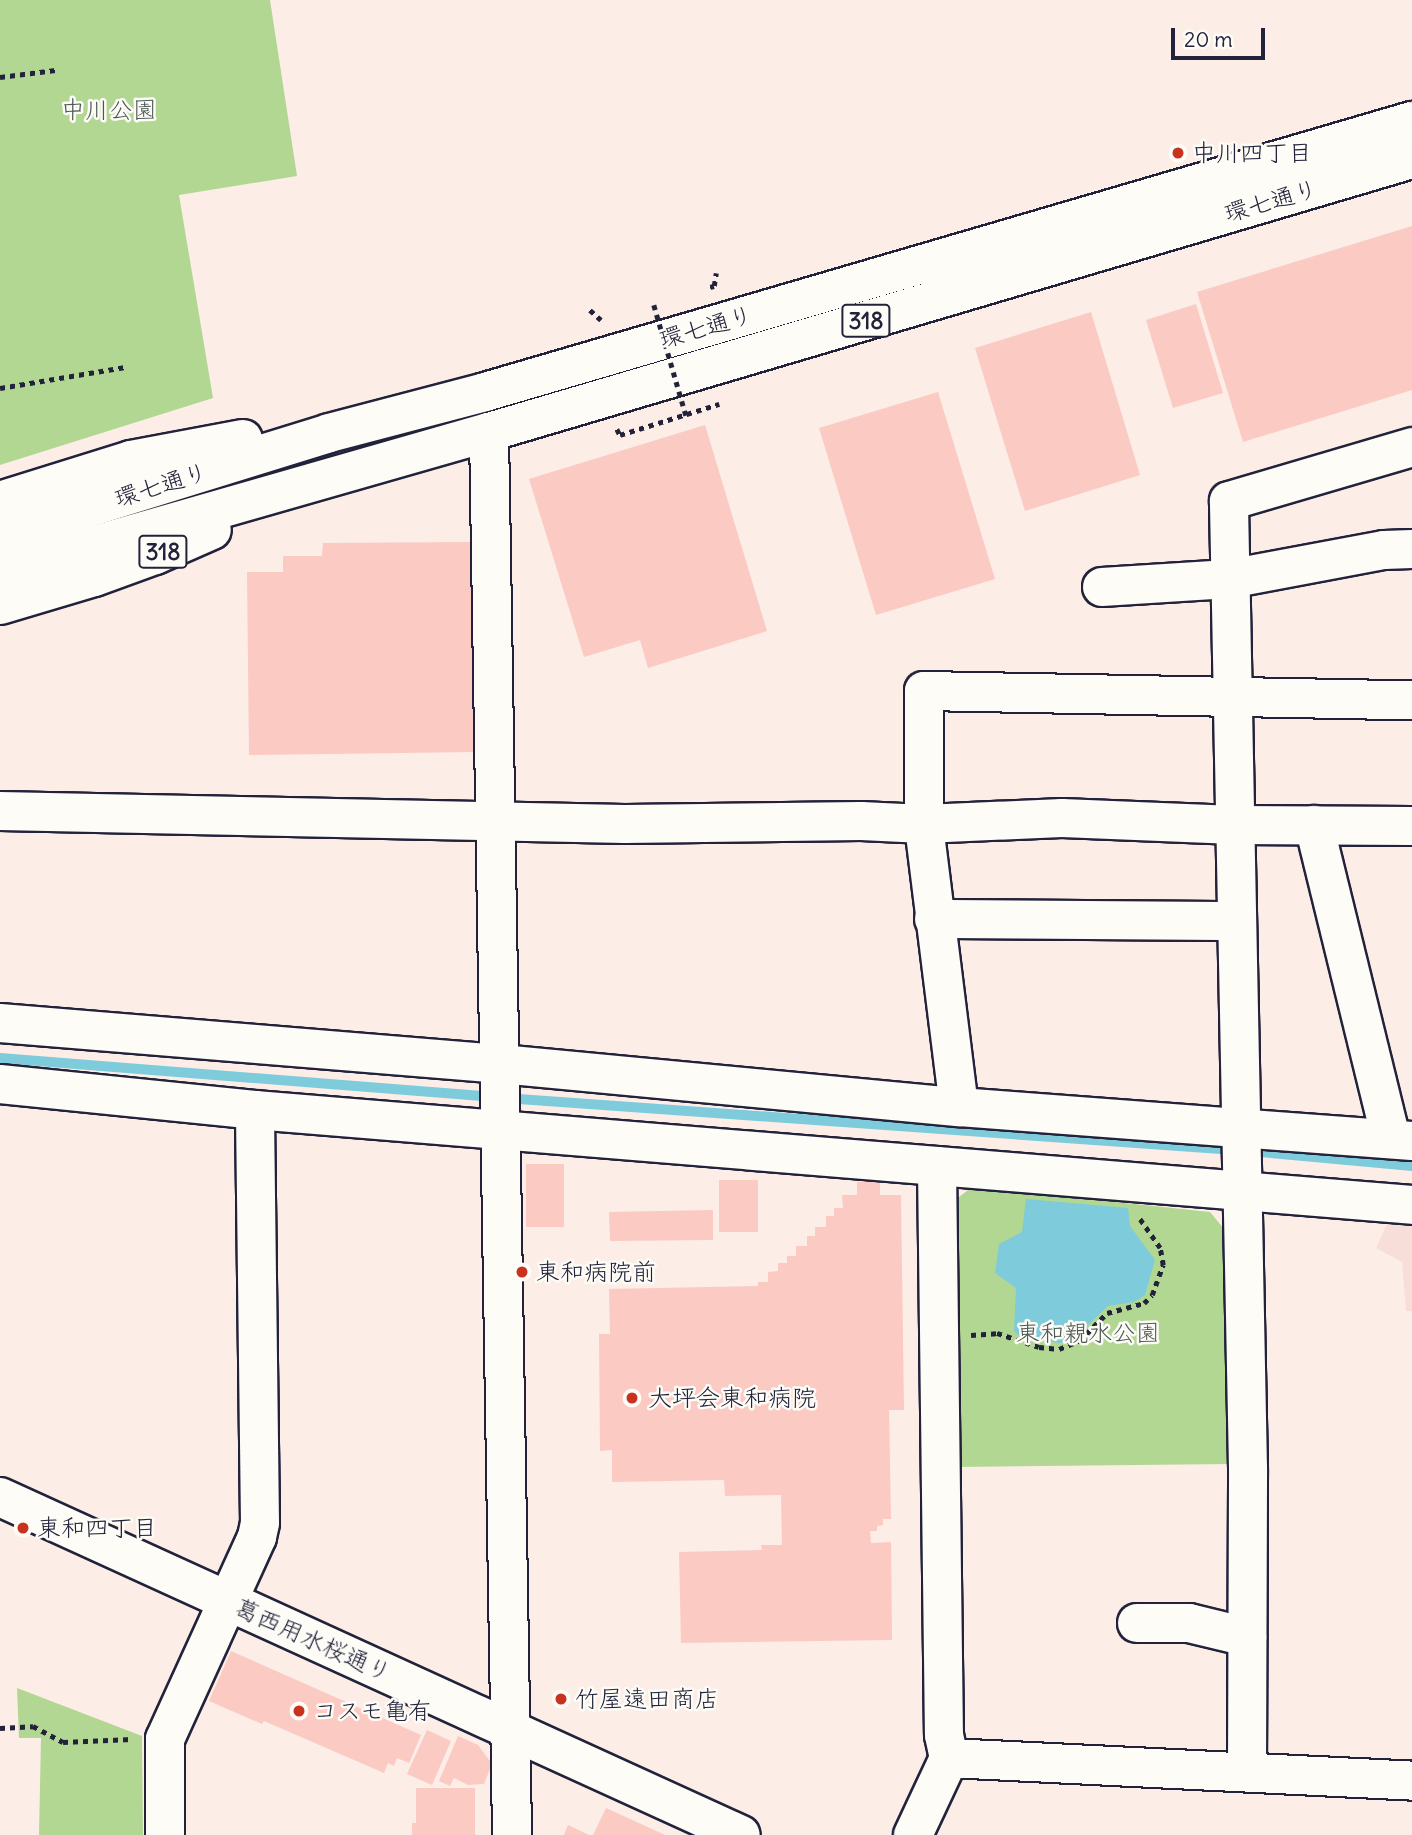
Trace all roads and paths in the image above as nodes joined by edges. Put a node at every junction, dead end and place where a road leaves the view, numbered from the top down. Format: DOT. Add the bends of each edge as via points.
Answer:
graph roads {
  1 [pos="56,70"];
  2 [pos="0,77"];
  3 [pos="1412,121"];
  4 [pos="1412,159"];
  5 [pos="716,273"];
  6 [pos="714,285"];
  7 [pos="654,305"];
  8 [pos="590,310"];
  9 [pos="599,321"];
  10 [pos="125,367"];
  11 [pos="0,388"];
  12 [pos="489,432"];
  13 [pos="329,433"];
  14 [pos="620,435"];
  15 [pos="1412,447"];
  16 [pos="318,478"];
  17 [pos="0,501"];
  18 [pos="0,535"];
  19 [pos="54,536"];
  20 [pos="1412,549"];
  21 [pos="0,572"];
  22 [pos="1229,579"];
  23 [pos="1102,587"];
  24 [pos="0,605"];
  25 [pos="1232,697"];
  26 [pos="1412,700"];
  27 [pos="0,811"];
  28 [pos="496,819"];
  29 [pos="924,824"];
  30 [pos="1235,825"];
  31 [pos="1314,825"];
  32 [pos="1412,826"];
  33 [pos="934,919"];
  34 [pos="1237,921"];
  35 [pos="0,1023"];
  36 [pos="501,1064"];
  37 [pos="0,1084"];
  38 [pos="959,1107"];
  39 [pos="255,1110"];
  40 [pos="1241,1127"];
  41 [pos="502,1128"];
  42 [pos="1401,1140"];
  43 [pos="937,1166"];
  44 [pos="1241,1193"];
  45 [pos="1412,1205"];
  46 [pos="1138,1208"];
  47 [pos="964,1335"];
  48 [pos="0,1497"];
  49 [pos="226,1601"];
  50 [pos="1137,1623"];
  51 [pos="1247,1637"];
  52 [pos="0,1728"];
  53 [pos="510,1729"];
  54 [pos="137,1739"];
  55 [pos="948,1758"];
  56 [pos="1247,1771"];
  57 [pos="1412,1781"];
  58 [pos="165,1835"];
  59 [pos="512,1835"];
  60 [pos="741,1835"];
  61 [pos="913,1835"];
  1 -- 2 [label="path"];
  3 -- 13 [label="street, 環七通り / 318" via="485,392"];
  4 -- 12 [label="street, 環七通り / 318"];
  5 -- 6 [label="path"];
  7 -- 14 [label="path, bridge" via="686,415"];
  8 -- 9 [label="path"];
  10 -- 11 [label="path"];
  12 -- 16 [label="street, 環七通り / 318"];
  12 -- 28 [label="street"];
  13 -- 17 [label="street, 318" via="201,445 131,460"];
  13 -- 19 [label="street, 環七通り / 318"];
  15 -- 22 [label="street" via="1229,501"];
  16 -- 19 [label="street, 環七通り / 318"];
  16 -- 24 [label="street, 318" via="155,555"];
  18 -- 19 [label="street, 環七通り / 318"];
  19 -- 21 [label="street, 環七通り / 318"];
  20 -- 22 [label="street" via="1384,550"];
  22 -- 23 [label="street"];
  22 -- 25 [label="street"];
  25 -- 26 [label="street"];
  25 -- 29 [label="street" via="924,691"];
  25 -- 30 [label="street"];
  27 -- 28 [label="street"];
  28 -- 29 [label="street"];
  28 -- 36 [label="street"];
  29 -- 30 [label="street" via="1062,818"];
  29 -- 33 [label="street"];
  30 -- 31 [label="street"];
  30 -- 34 [label="street"];
  31 -- 32 [label="street"];
  31 -- 42 [label="street"];
  33 -- 34 [label="street"];
  33 -- 38 [label="street"];
  34 -- 40 [label="street"];
  35 -- 36 [label="street"];
  36 -- 38 [label="street"];
  36 -- 41 [label="street"];
  37 -- 39 [label="street"];
  38 -- 40 [label="street"];
  39 -- 41 [label="street"];
  39 -- 49 [label="street" via="260,1523"];
  40 -- 42 [label="street"];
  40 -- 44 [label="street"];
  41 -- 43 [label="street"];
  41 -- 53 [label="street"];
  43 -- 44 [label="street"];
  43 -- 55 [label="street" via="944,1735"];
  44 -- 45 [label="street"];
  44 -- 51 [label="street"];
  46 -- 47 [label="path" via="1142,1225 1160,1248 1163,1265 1152,1295 1144,1303 1107,1313 1079,1341 1059,1349 1039,1348 997,1333"];
  48 -- 49 [label="street, 葛西用水桜通り"];
  49 -- 53 [label="street, 葛西用水桜通り"];
  49 -- 58 [label="street" via="165,1739"];
  50 -- 51 [label="street" via="1189,1623"];
  51 -- 56 [label="street"];
  52 -- 54 [label="path" via="33,1726 63,1742"];
  53 -- 59 [label="street"];
  53 -- 60 [label="street, 葛西用水桜通り"];
  55 -- 56 [label="street"];
  55 -- 61 [label="street"];
  56 -- 57 [label="street"];
}
